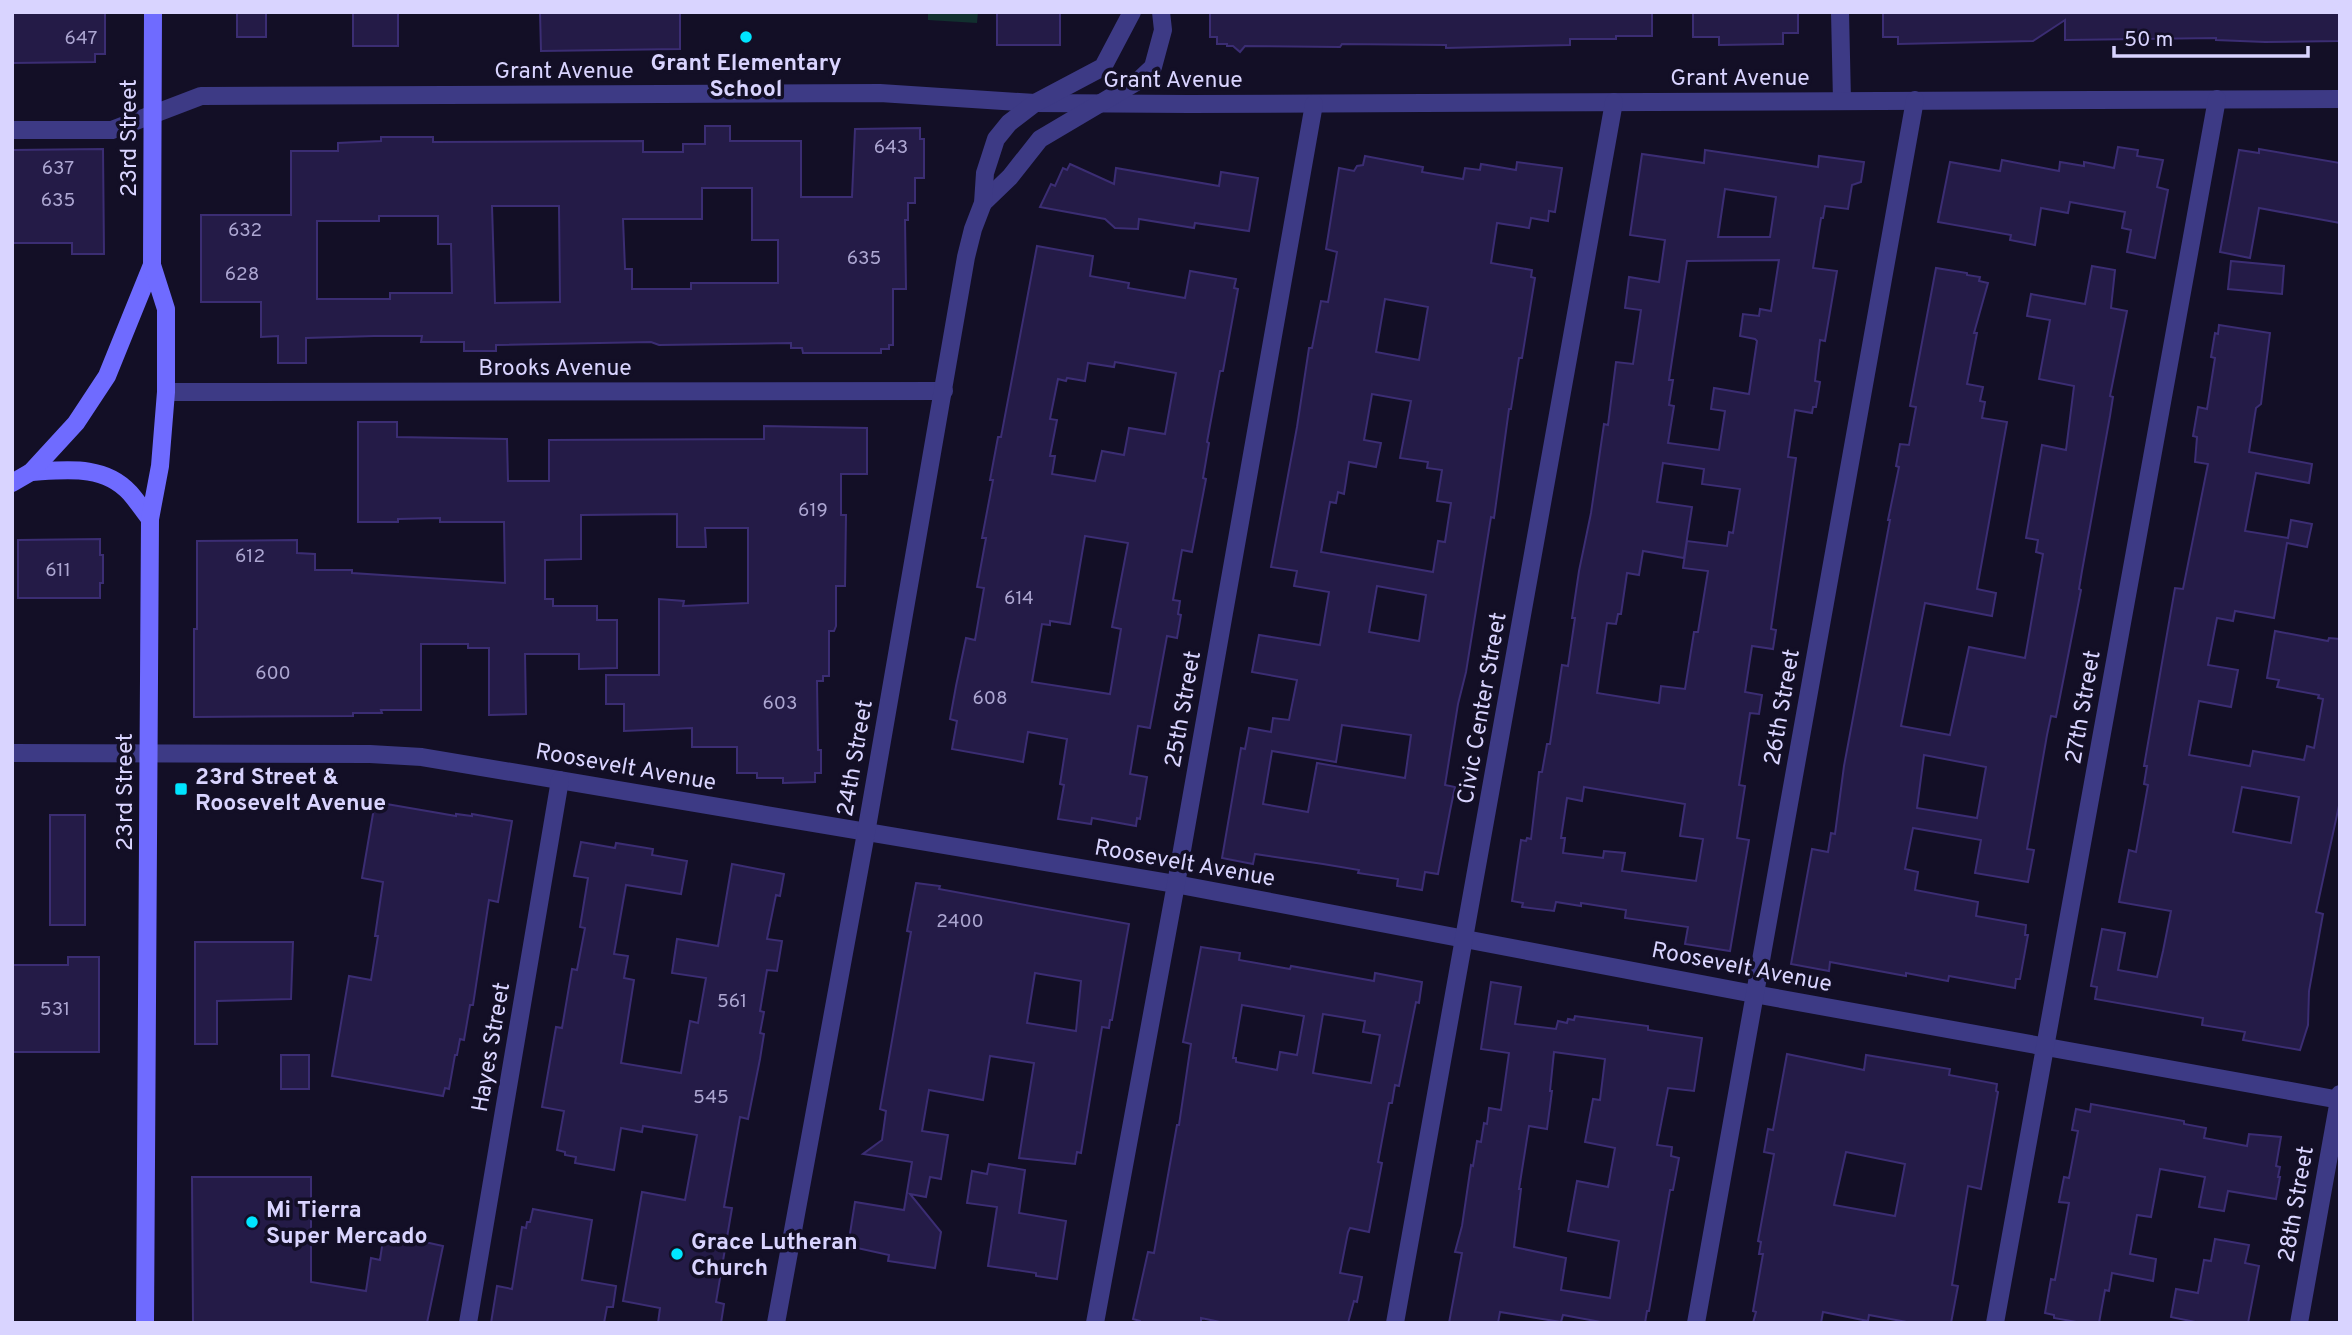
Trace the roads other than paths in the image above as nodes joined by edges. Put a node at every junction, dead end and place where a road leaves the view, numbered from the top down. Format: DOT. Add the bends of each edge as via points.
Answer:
graph roads {
  1 [pos="153,12"];
  2 [pos="1132,12"];
  3 [pos="1161,12"];
  4 [pos="1840,12"];
  5 [pos="2217,99"];
  6 [pos="2340,99"];
  7 [pos="1842,100"];
  8 [pos="1915,100"];
  9 [pos="1614,102"];
  10 [pos="1035,103"];
  11 [pos="1102,104"];
  12 [pos="1314,104"];
  13 [pos="153,113"];
  14 [pos="12,131"];
  15 [pos="984,203"];
  16 [pos="152,265"];
  17 [pos="944,391"];
  18 [pos="166,392"];
  19 [pos="31,472"];
  20 [pos="12,483"];
  21 [pos="150,519"];
  22 [pos="12,752"];
  23 [pos="148,753"];
  24 [pos="561,780"];
  25 [pos="866,833"];
  26 [pos="1176,884"];
  27 [pos="1464,939"];
  28 [pos="1754,994"];
  29 [pos="2046,1046"];
  30 [pos="2339,1098"];
  31 [pos="145,1323"];
  32 [pos="468,1323"];
  33 [pos="776,1323"];
  34 [pos="1095,1323"];
  35 [pos="1395,1323"];
  36 [pos="1696,1323"];
  37 [pos="1995,1323"];
  38 [pos="2299,1323"];
  1 -- 13 [label="main road, 23rd Street"];
  2 -- 10 [label="street" via="1104,67"];
  3 -- 11 [label="street" via="1163,30 1153,67"];
  4 -- 7 [label="street"];
  5 -- 6 [label="street, Grant Avenue"];
  5 -- 8 [label="street, Grant Avenue"];
  5 -- 29 [label="street, 27th Street"];
  7 -- 8 [label="street, Grant Avenue"];
  7 -- 9 [label="street, Grant Avenue"];
  8 -- 28 [label="street, 26th Street"];
  9 -- 12 [label="street, Grant Avenue"];
  9 -- 27 [label="street, Civic Center Street"];
  10 -- 11 [label="street, Grant Avenue"];
  10 -- 13 [label="street, Grant Avenue" via="880,93 201,96"];
  10 -- 15 [label="street, 24th Street" via="996,139 985,173"];
  11 -- 12 [label="street, Grant Avenue"];
  11 -- 15 [label="street, 24th Street" via="1040,139"];
  12 -- 26 [label="street, 25th Street"];
  13 -- 14 [label="street, Grant Avenue" via="112,130"];
  13 -- 16 [label="main road, 23rd Street"];
  15 -- 17 [label="street, 24th Street" via="967,257"];
  16 -- 18 [label="main road, 23rd Street" via="166,309"];
  16 -- 19 [label="main road, 23rd Street" via="107,376 76,423"];
  17 -- 18 [label="street, Brooks Avenue"];
  17 -- 25 [label="street, 24th Street"];
  18 -- 21 [label="main road, 23rd Street"];
  19 -- 20 [label="main road, 23rd Street"];
  19 -- 21 [label="main road" via="99,472 128,490"];
  21 -- 23 [label="main road, 23rd Street"];
  22 -- 23 [label="street, Roosevelt Avenue"];
  23 -- 24 [label="street, Roosevelt Avenue" via="409,757"];
  23 -- 31 [label="main road, 23rd Street"];
  24 -- 25 [label="street, Roosevelt Avenue"];
  24 -- 32 [label="street, Hayes Street"];
  25 -- 26 [label="street, Roosevelt Avenue"];
  25 -- 33 [label="street, 24th Street"];
  26 -- 27 [label="street, Roosevelt Avenue"];
  26 -- 34 [label="street, 25th Street"];
  27 -- 28 [label="street, Roosevelt Avenue"];
  27 -- 35 [label="street, Civic Center Street"];
  28 -- 29 [label="street, Roosevelt Avenue"];
  28 -- 36 [label="street, 26th Street"];
  29 -- 30 [label="street, Roosevelt Avenue"];
  29 -- 37 [label="street, 27th Street"];
  30 -- 38 [label="street, 28th Street"];
}
